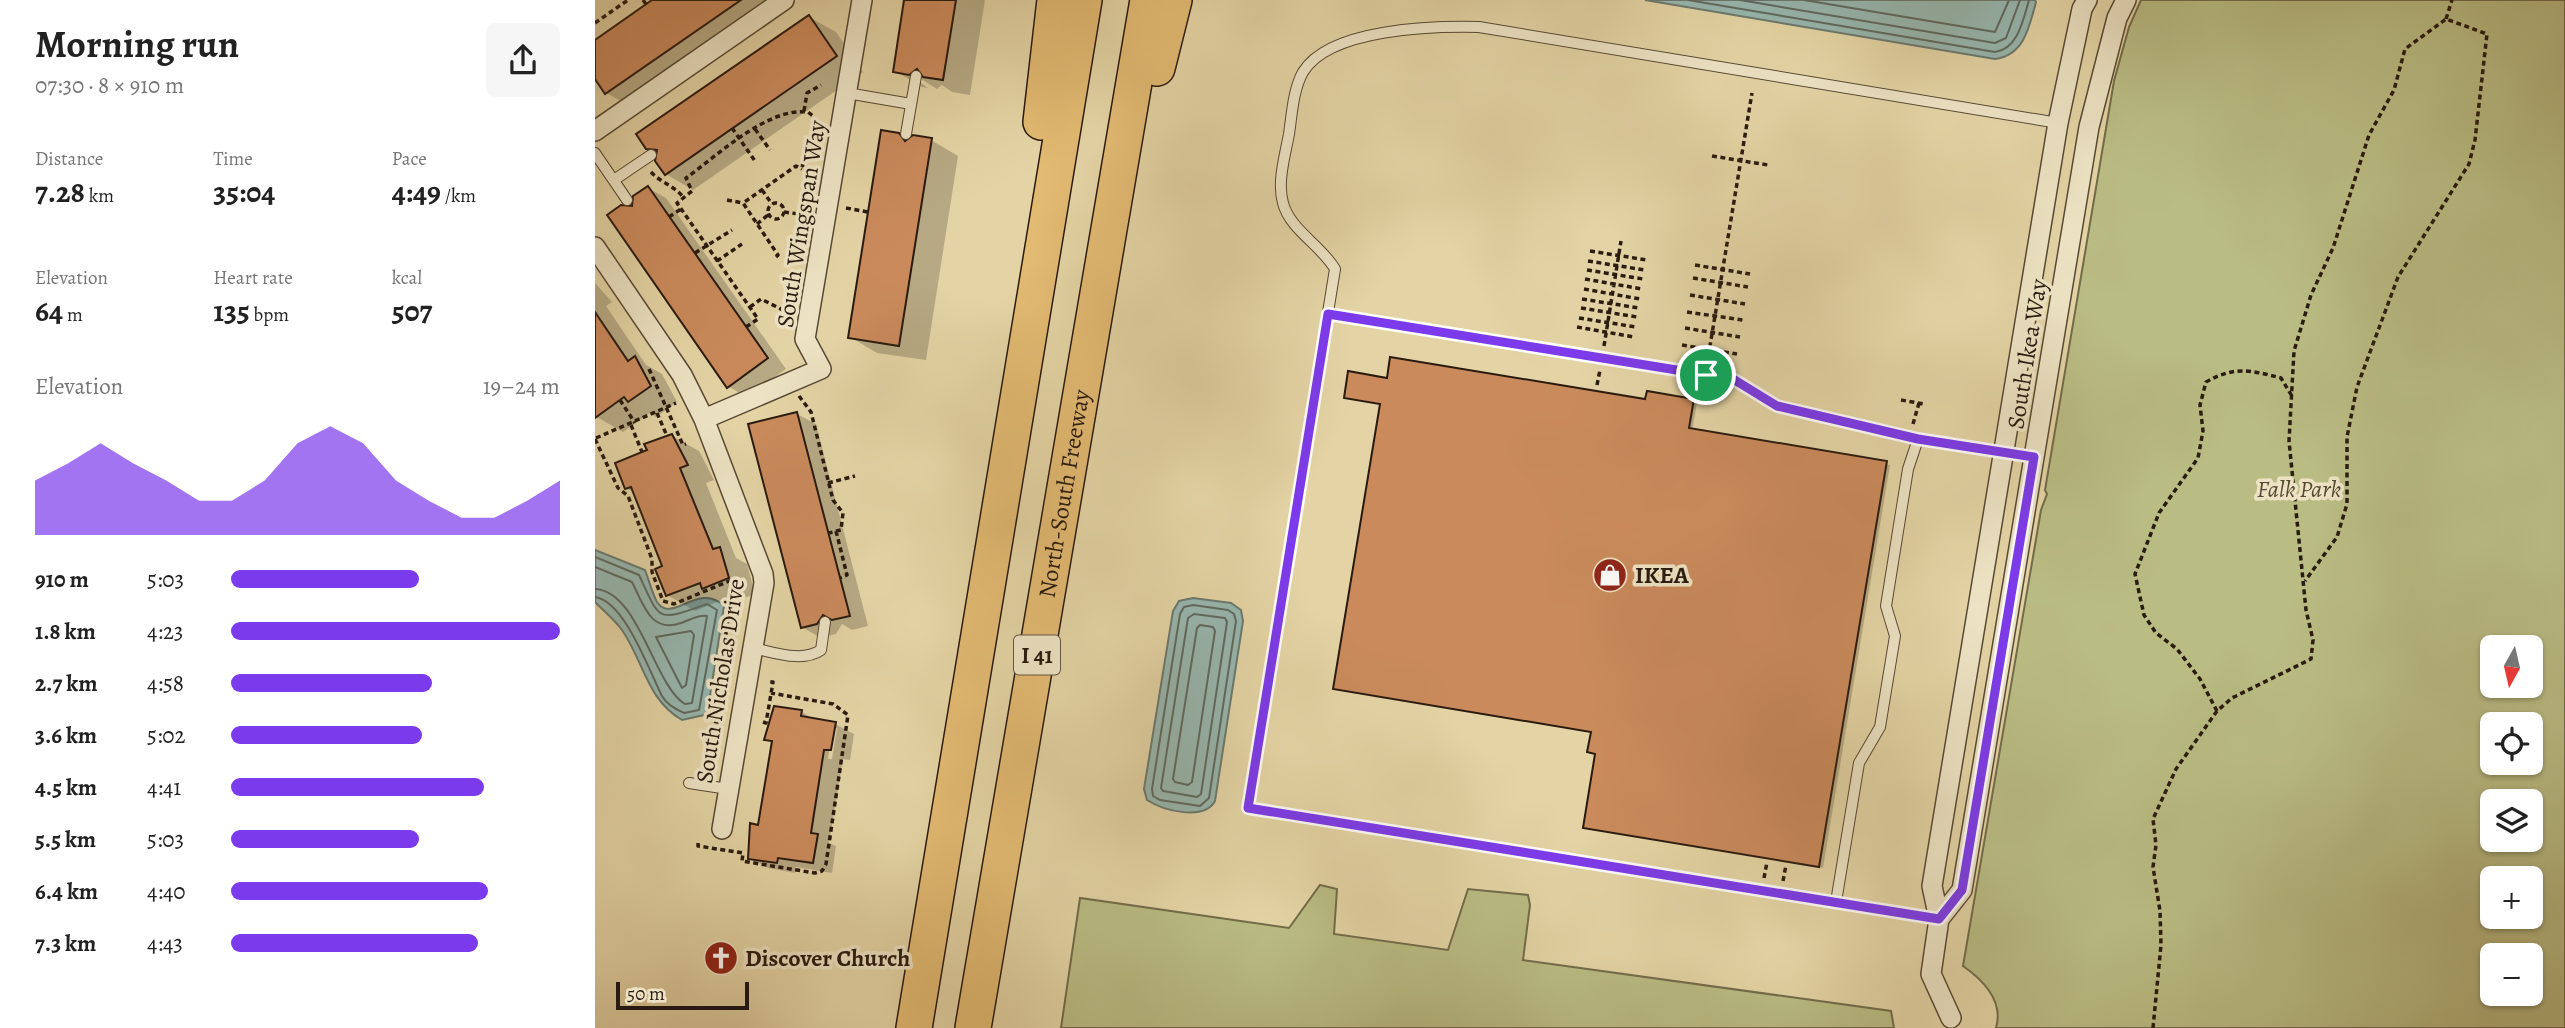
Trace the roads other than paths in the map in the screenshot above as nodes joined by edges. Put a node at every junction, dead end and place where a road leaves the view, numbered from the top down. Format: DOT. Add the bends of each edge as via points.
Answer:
graph roads {
  1 [pos="784,0"];
  2 [pos="862,0"];
  3 [pos="1055,0"];
  4 [pos="1084,0"];
  5 [pos="1148,0"];
  6 [pos="1174,0"];
  7 [pos="2087,0"];
  8 [pos="2126,0"];
  9 [pos="916,76"];
  10 [pos="847,93"];
  11 [pos="911,104"];
  12 [pos="2058,122"];
  13 [pos="595,131"];
  14 [pos="907,134"];
  15 [pos="595,153"];
  16 [pos="651,155"];
  17 [pos="614,180"];
  18 [pos="627,200"];
  19 [pos="595,247"];
  20 [pos="1100,281"];
  21 [pos="1328,314"];
  22 [pos="704,419"];
  23 [pos="1918,439"];
  24 [pos="2004,452"];
  25 [pos="2034,457"];
  26 [pos="996,524"];
  27 [pos="825,622"];
  28 [pos="753,648"];
  29 [pos="689,783"];
  30 [pos="728,789"];
  31 [pos="722,829"];
  32 [pos="1836,902"];
  33 [pos="1939,919"];
  34 [pos="1951,1018"];
  35 [pos="914,1028"];
  36 [pos="973,1028"];
  1 -- 13 [label="street"];
  2 -- 10 [label="street, South Wingspan Way"];
  3 -- 26 [label="highway"];
  4 -- 26 [label="highway, I 41"];
  5 -- 20 [label="highway, North-South Freeway / I 41"];
  6 -- 20 [label="highway"];
  7 -- 12 [label="street, South Ikea Way"];
  8 -- 25 [label="street, South Ikea Way" via="2117,18 2089,127"];
  9 -- 11 [label="lane"];
  10 -- 11 [label="lane"];
  10 -- 22 [label="street, South Wingspan Way" via="805,339 821,369"];
  11 -- 14 [label="lane"];
  12 -- 21 [label="lane" via="1479,27 1428,26 1354,41 1319,55 1304,71 1281,184 1282,202 1291,221 1327,255 1335,269"];
  12 -- 24 [label="street, South Ikea Way"];
  15 -- 17 [label="lane"];
  16 -- 17 [label="lane"];
  17 -- 18 [label="lane"];
  19 -- 22 [label="street, South Nicholas Drive" via="663,343"];
  20 -- 36 [label="highway, North-South Freeway / I 41"];
  21 -- 23 [label="lane" via="1733,379 1777,406"];
  21 -- 32 [label="lane" via="1248,808"];
  22 -- 28 [label="street, South Nicholas Drive" via="763,574"];
  23 -- 24 [label="lane"];
  23 -- 32 [label="lane" via="1908,469 1886,606 1895,636 1880,727 1859,763"];
  24 -- 25 [label="lane"];
  24 -- 33 [label="street, South Ikea Way" via="1932,886"];
  25 -- 33 [label="street, South Ikea Way" via="1962,890"];
  26 -- 35 [label="highway, I 41"];
  27 -- 28 [label="lane" via="821,650 813,655"];
  28 -- 30 [label="street, South Nicholas Drive"];
  29 -- 30 [label="lane"];
  30 -- 31 [label="street, South Nicholas Drive"];
  32 -- 33 [label="lane"];
  33 -- 34 [label="street, South Ikea Way" via="1931,974"];
}
